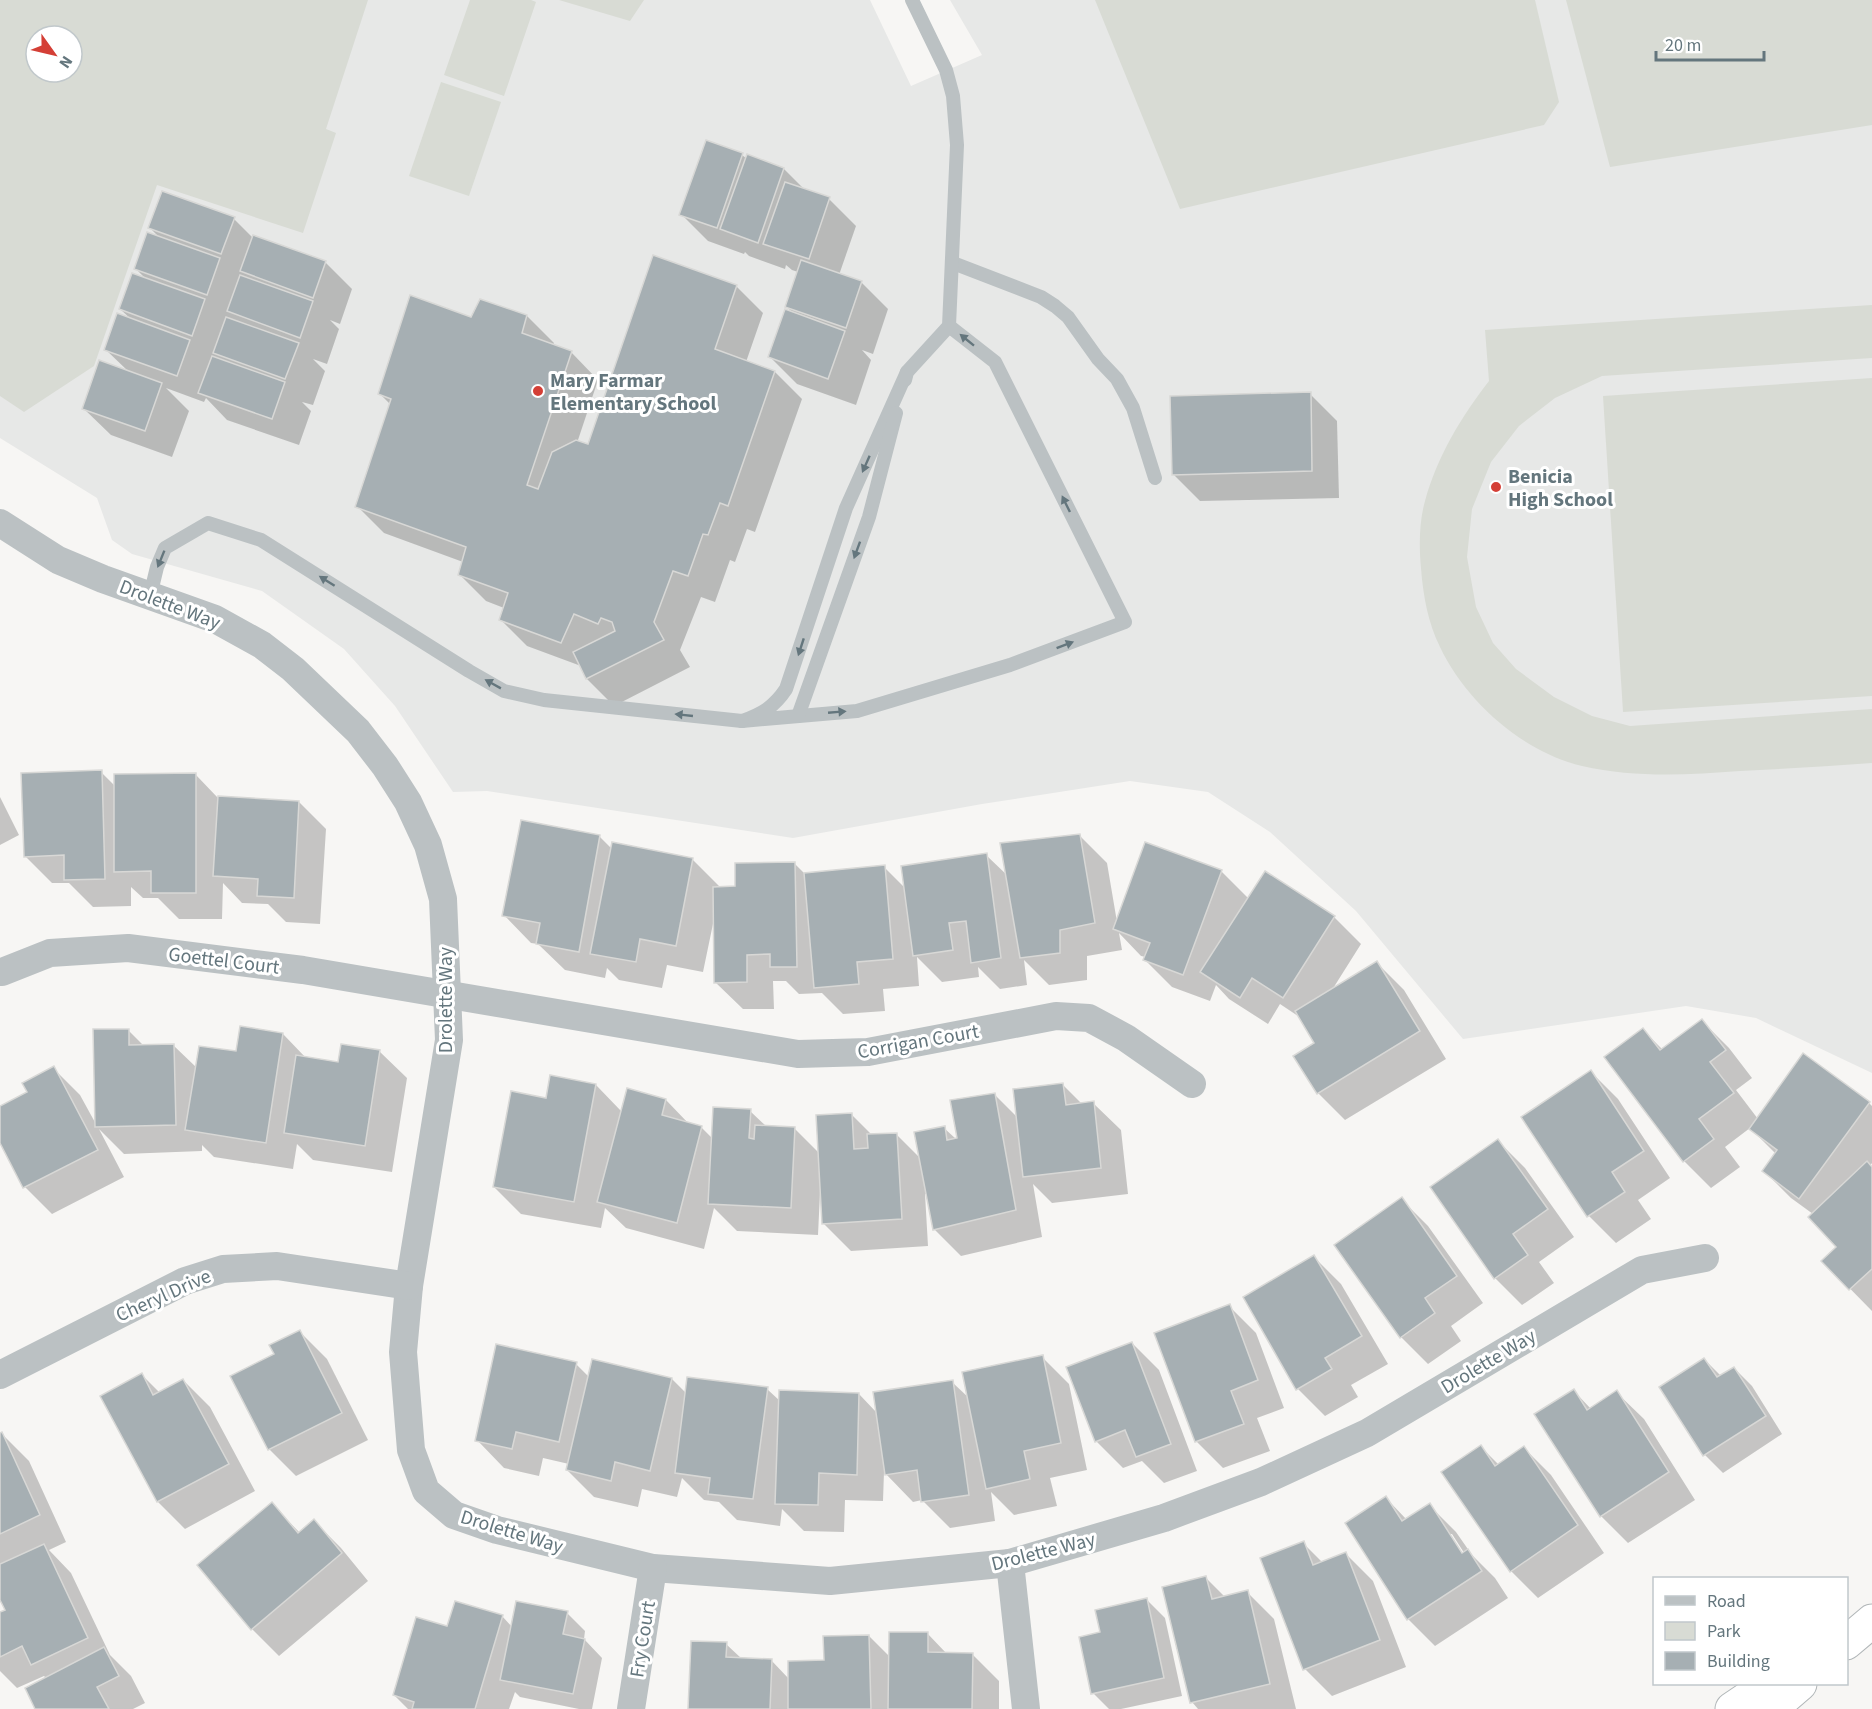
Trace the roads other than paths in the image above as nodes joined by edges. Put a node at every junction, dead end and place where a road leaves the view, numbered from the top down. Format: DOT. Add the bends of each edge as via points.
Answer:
graph roads {
  1 [pos="912,0"];
  2 [pos="953,263"];
  3 [pos="949,326"];
  4 [pos="907,372"];
  5 [pos="1155,478"];
  6 [pos="0,523"];
  7 [pos="150,596"];
  8 [pos="798,716"];
  9 [pos="742,721"];
  10 [pos="2,972"];
  11 [pos="448,994"];
  12 [pos="1192,1084"];
  13 [pos="1705,1258"];
  14 [pos="409,1286"];
  15 [pos="0,1375"];
  16 [pos="1010,1563"];
  17 [pos="653,1568"];
  18 [pos="1872,1614"];
  19 [pos="1872,1621"];
  20 [pos="1848,1630"];
  21 [pos="1848,1641"];
  22 [pos="1766,1685"];
  23 [pos="1798,1685"];
  24 [pos="631,1709"];
  25 [pos="1026,1709"];
  26 [pos="1732,1709"];
  27 [pos="1771,1709"];
  1 -- 2 [label="lane" via="946,70 953,96 957,145"];
  2 -- 3 [label="lane"];
  2 -- 5 [label="lane" via="1041,297 1068,317 1128,398"];
  3 -- 4 [label="lane"];
  8 -- 3 [label="lane, one-way" via="857,711 1010,665 1125,622 995,362"];
  4 -- 8 [label="lane, one-way" via="869,517"];
  4 -- 9 [label="lane, one-way" via="846,508 786,689 763,713"];
  6 -- 7 [label="street, Drolette Way" via="58,560"];
  9 -- 7 [label="lane, one-way" via="544,700 504,691 261,540 208,524 165,548"];
  7 -- 11 [label="street, Drolette Way" via="215,619 262,645 329,701 385,766 428,845 443,899"];
  8 -- 9 [label="lane"];
  10 -- 11 [label="street, Goettel Court" via="50,953 128,948 303,970"];
  11 -- 12 [label="street, Corrigan Court" via="798,1054 868,1052 1056,1016 1089,1018 1126,1038"];
  11 -- 14 [label="street, Drolette Way" via="449,1040"];
  13 -- 16 [label="street, Drolette Way" via="1642,1270 1367,1433 1261,1482 1164,1518"];
  14 -- 15 [label="street, Cheryl Drive" via="277,1266 223,1269 177,1285"];
  14 -- 17 [label="street, Drolette Way" via="403,1352 411,1450 426,1491 454,1515 497,1530"];
  16 -- 17 [label="street, Drolette Way" via="830,1581"];
  16 -- 25 [label="street"];
  17 -- 24 [label="street, Fry Court"];
  18 -- 20 [label="highway"];
  19 -- 21 [label="highway"];
  22 -- 26 [label="highway"];
  23 -- 27 [label="highway"];
}
